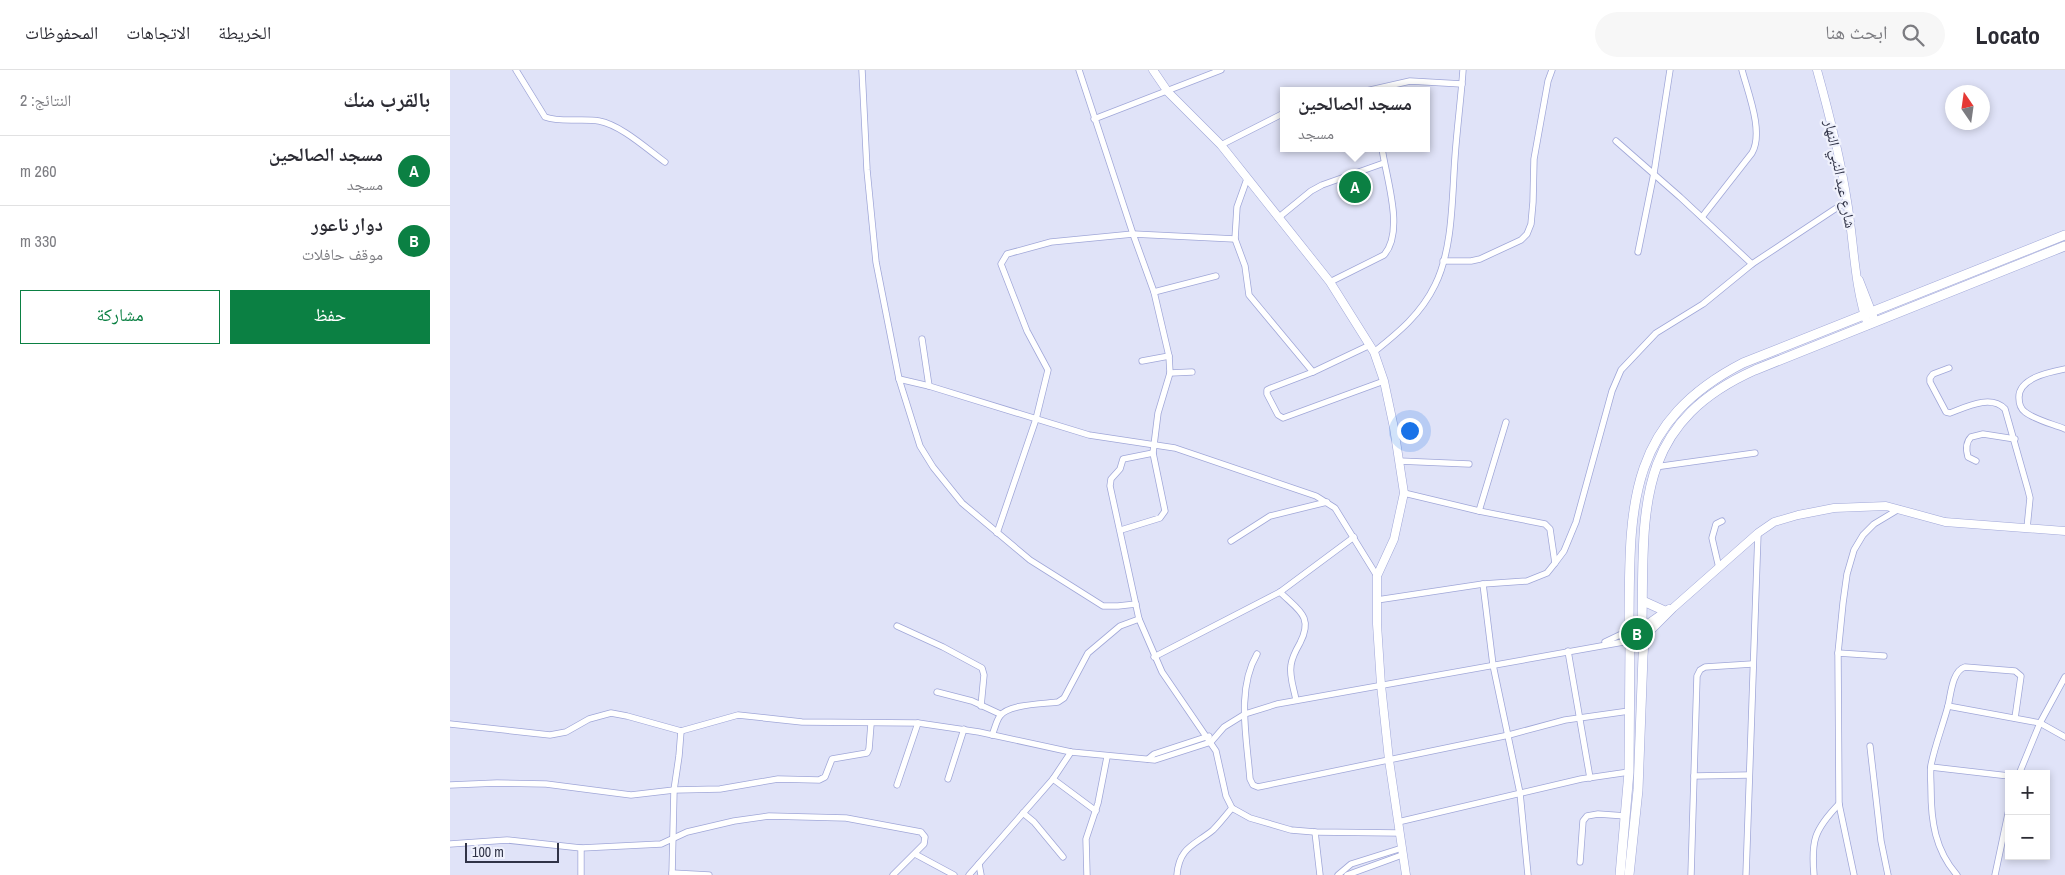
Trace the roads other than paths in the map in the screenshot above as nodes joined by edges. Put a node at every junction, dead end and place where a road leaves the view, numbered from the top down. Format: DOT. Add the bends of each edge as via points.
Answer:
graph roads {
  1 [pos="516,70"];
  2 [pos="862,70"];
  3 [pos="1079,70"];
  4 [pos="1154,70"];
  5 [pos="1221,70"];
  6 [pos="1463,70"];
  7 [pos="1552,70"];
  8 [pos="1670,70"];
  9 [pos="1742,70"];
  10 [pos="1818,70"];
  11 [pos="1462,84"];
  12 [pos="1384,87"];
  13 [pos="1168,92"];
  14 [pos="1280,115"];
  15 [pos="1094,119"];
  16 [pos="1616,141"];
  17 [pos="1221,145"];
  18 [pos="1382,152"];
  19 [pos="665,162"];
  20 [pos="1384,164"];
  21 [pos="1654,173"];
  22 [pos="1247,180"];
  23 [pos="1847,200"];
  24 [pos="1702,217"];
  25 [pos="1278,218"];
  26 [pos="1132,234"];
  27 [pos="2065,235"];
  28 [pos="1235,239"];
  29 [pos="2065,246"];
  30 [pos="1638,252"];
  31 [pos="1443,261"];
  32 [pos="1752,264"];
  33 [pos="1216,276"];
  34 [pos="1330,282"];
  35 [pos="1154,292"];
  36 [pos="1870,318"];
  37 [pos="922,339"];
  38 [pos="1370,345"];
  39 [pos="1374,352"];
  40 [pos="1169,356"];
  41 [pos="1142,361"];
  42 [pos="1949,368"];
  43 [pos="2065,368"];
  44 [pos="1192,372"];
  45 [pos="1313,372"];
  46 [pos="1170,373"];
  47 [pos="899,379"];
  48 [pos="1384,380"];
  49 [pos="929,386"];
  50 [pos="1036,419"];
  51 [pos="1506,422"];
  52 [pos="2065,429"];
  53 [pos="2015,439"];
  54 [pos="1154,444"];
  55 [pos="1755,452"];
  56 [pos="1153,453"];
  57 [pos="1399,460"];
  58 [pos="1976,461"];
  59 [pos="1469,464"];
  60 [pos="1655,467"];
  61 [pos="1404,493"];
  62 [pos="1327,502"];
  63 [pos="1900,509"];
  64 [pos="1479,512"];
  65 [pos="1722,521"];
  66 [pos="2027,528"];
  67 [pos="1121,530"];
  68 [pos="2065,531"];
  69 [pos="997,533"];
  70 [pos="1758,533"];
  71 [pos="1354,537"];
  72 [pos="1231,541"];
  73 [pos="1555,563"];
  74 [pos="1719,568"];
  75 [pos="1377,576"];
  76 [pos="1482,584"];
  77 [pos="1280,592"];
  78 [pos="1377,600"];
  79 [pos="1643,601"];
  80 [pos="1136,604"];
  81 [pos="1669,609"];
  82 [pos="1139,619"];
  83 [pos="897,626"];
  84 [pos="1645,628"];
  85 [pos="1628,635"];
  86 [pos="1644,642"];
  87 [pos="1568,651"];
  88 [pos="1838,653"];
  89 [pos="1257,654"];
  90 [pos="1884,656"];
  91 [pos="1154,657"];
  92 [pos="1752,664"];
  93 [pos="1493,665"];
  94 [pos="2065,677"];
  95 [pos="1381,685"];
  96 [pos="937,692"];
  97 [pos="1296,700"];
  98 [pos="981,706"];
  99 [pos="1948,706"];
  100 [pos="1629,711"];
  101 [pos="1000,714"];
  102 [pos="1246,714"];
  103 [pos="2016,718"];
  104 [pos="1580,719"];
  105 [pos="2040,723"];
  106 [pos="450,724"];
  107 [pos="871,724"];
  108 [pos="918,724"];
  109 [pos="964,729"];
  110 [pos="681,731"];
  111 [pos="1509,734"];
  112 [pos="992,735"];
  113 [pos="2065,737"];
  114 [pos="1209,739"];
  115 [pos="1870,746"];
  116 [pos="1071,752"];
  117 [pos="1107,757"];
  118 [pos="1389,760"];
  119 [pos="1931,767"];
  120 [pos="2021,770"];
  121 [pos="1628,772"];
  122 [pos="1749,775"];
  123 [pos="1694,776"];
  124 [pos="2005,776"];
  125 [pos="1590,778"];
  126 [pos="948,779"];
  127 [pos="1053,779"];
  128 [pos="450,785"];
  129 [pos="897,785"];
  130 [pos="674,790"];
  131 [pos="1520,793"];
  132 [pos="1839,804"];
  133 [pos="1232,808"];
  134 [pos="1096,811"];
  135 [pos="1023,813"];
  136 [pos="2008,815"];
  137 [pos="1626,816"];
  138 [pos="1398,822"];
  139 [pos="1315,832"];
  140 [pos="1400,833"];
  141 [pos="673,840"];
  142 [pos="450,844"];
  143 [pos="581,848"];
  144 [pos="1402,851"];
  145 [pos="915,854"];
  146 [pos="1063,857"];
  147 [pos="1580,862"];
  148 [pos="979,864"];
  149 [pos="672,874"];
  150 [pos="581,875"];
  151 [pos="709,875"];
  152 [pos="893,875"];
  153 [pos="954,875"];
  154 [pos="969,875"];
  155 [pos="981,875"];
  156 [pos="1087,875"];
  157 [pos="1176,875"];
  158 [pos="1320,875"];
  159 [pos="1338,875"];
  160 [pos="1347,875"];
  161 [pos="1406,875"];
  162 [pos="1528,875"];
  163 [pos="1620,875"];
  164 [pos="1629,875"];
  165 [pos="1691,875"];
  166 [pos="1746,875"];
  167 [pos="1814,875"];
  168 [pos="1854,875"];
  169 [pos="1888,875"];
  170 [pos="1957,875"];
  171 [pos="1994,875"];
  1 -- 19 [label="street" via="545,117 609,124"];
  2 -- 47 [label="street" via="865,146 876,262"];
  3 -- 15 [label="street"];
  4 -- 13 [label="street"];
  5 -- 13 [label="street"];
  6 -- 11 [label="street"];
  7 -- 31 [label="street" via="1534,159 1531,224 1527,234 1480,259"];
  8 -- 21 [label="street"];
  9 -- 24 [label="street" via="1757,143"];
  10 -- 23 [label="street, شارع عبد النبي النهار"];
  11 -- 12 [label="street" via="1410,81"];
  11 -- 31 [label="street"];
  13 -- 15 [label="street"];
  13 -- 17 [label="street"];
  14 -- 17 [label="street"];
  15 -- 26 [label="street"];
  16 -- 21 [label="street"];
  17 -- 22 [label="street"];
  18 -- 20 [label="street"];
  20 -- 25 [label="street" via="1322,185"];
  20 -- 34 [label="street" via="1393,207 1390,248 1384,255"];
  21 -- 24 [label="street"];
  21 -- 30 [label="street"];
  22 -- 25 [label="street"];
  22 -- 28 [label="street" via="1236,206"];
  23 -- 32 [label="street"];
  23 -- 36 [label="street, شارع عبد النبي النهار" via="1858,278"];
  24 -- 32 [label="street"];
  25 -- 34 [label="street"];
  26 -- 28 [label="street"];
  26 -- 35 [label="street"];
  26 -- 50 [label="street" via="1051,242 1007,254 1002,259 1019,312 1048,370"];
  27 -- 36 [label="main road"];
  28 -- 45 [label="street" via="1245,266 1249,295"];
  29 -- 36 [label="main road"];
  31 -- 39 [label="street" via="1435,284 1417,314"];
  32 -- 73 [label="street" via="1703,304 1656,333 1621,370 1612,391 1576,522 1564,551"];
  33 -- 35 [label="street"];
  34 -- 38 [label="street"];
  35 -- 40 [label="street"];
  36 -- 60 [label="main road" via="1719,388 1680,425"];
  36 -- 85 [label="main road" via="1744,363 1720,375 1698,390 1664,428 1645,465 1635,501 1630,546"];
  37 -- 49 [label="street"];
  38 -- 39 [label="street"];
  38 -- 45 [label="street"];
  39 -- 48 [label="street"];
  40 -- 41 [label="street"];
  40 -- 46 [label="street"];
  42 -- 53 [label="street" via="1930,378 1946,412 2000,403 2009,416"];
  43 -- 52 [label="street" via="2034,378 2024,385 2019,394 2019,403 2027,413"];
  44 -- 46 [label="street"];
  45 -- 48 [label="street" via="1267,390 1280,417"];
  46 -- 54 [label="street" via="1158,413"];
  47 -- 49 [label="street"];
  47 -- 69 [label="street" via="920,446 933,467 962,503"];
  48 -- 57 [label="street"];
  49 -- 50 [label="street"];
  50 -- 54 [label="street" via="1089,435"];
  50 -- 69 [label="street"];
  51 -- 64 [label="street"];
  53 -- 58 [label="street" via="1983,434 1971,437 1966,452"];
  53 -- 66 [label="street" via="2030,498"];
  54 -- 56 [label="street"];
  54 -- 62 [label="street" via="1175,448"];
  55 -- 60 [label="street"];
  56 -- 67 [label="street" via="1123,459 1120,469 1111,478"];
  56 -- 67 [label="street" via="1165,512 1163,516"];
  57 -- 59 [label="street"];
  57 -- 61 [label="street"];
  60 -- 79 [label="main road" via="1644,521"];
  61 -- 64 [label="street"];
  61 -- 75 [label="street" via="1394,539"];
  62 -- 71 [label="street" via="1335,508"];
  62 -- 72 [label="street" via="1270,516"];
  63 -- 66 [label="street" via="1946,522"];
  63 -- 70 [label="street" via="1869,506 1834,508 1774,522"];
  63 -- 88 [label="street" via="1874,524 1854,550 1846,584"];
  64 -- 73 [label="street" via="1545,524 1550,529"];
  65 -- 74 [label="street" via="1716,524 1712,538"];
  66 -- 68 [label="street"];
  67 -- 80 [label="street"];
  69 -- 80 [label="street" via="1030,560 1098,604 1113,607"];
  70 -- 74 [label="street"];
  70 -- 92 [label="street"];
  71 -- 75 [label="street"];
  71 -- 77 [label="street"];
  73 -- 76 [label="street" via="1547,573 1534,579"];
  74 -- 81 [label="street"];
  75 -- 78 [label="street"];
  76 -- 78 [label="street"];
  76 -- 93 [label="street"];
  77 -- 91 [label="street"];
  77 -- 97 [label="street" via="1306,620 1305,634 1290,666"];
  78 -- 95 [label="street"];
  79 -- 81 [label="main road"];
  79 -- 84 [label="main road"];
  80 -- 82 [label="street"];
  81 -- 84 [label="street"];
  82 -- 91 [label="street"];
  82 -- 101 [label="street" via="1120,626 1088,653 1064,698 1058,702 1014,707"];
  83 -- 98 [label="street" via="982,668"];
  84 -- 85 [label="main road" via="1633,624"];
  84 -- 86 [label="main road"];
  85 -- 86 [label="main road" via="1637,645"];
  85 -- 87 [label="street"];
  85 -- 100 [label="main road"];
  86 -- 164 [label="main road" via="1638,790"];
  87 -- 93 [label="street"];
  87 -- 104 [label="street"];
  88 -- 90 [label="street"];
  88 -- 132 [label="street"];
  89 -- 102 [label="street" via="1248,673"];
  91 -- 114 [label="street"];
  92 -- 122 [label="street"];
  92 -- 123 [label="street" via="1700,670 1697,676"];
  93 -- 95 [label="street"];
  93 -- 111 [label="street"];
  94 -- 105 [label="street"];
  95 -- 97 [label="street"];
  95 -- 118 [label="street"];
  96 -- 98 [label="street"];
  97 -- 102 [label="street"];
  98 -- 101 [label="street"];
  99 -- 103 [label="street"];
  99 -- 103 [label="street" via="1960,668 2015,671 2021,676"];
  99 -- 119 [label="street"];
  100 -- 104 [label="street"];
  100 -- 121 [label="main road"];
  101 -- 112 [label="street"];
  102 -- 114 [label="street"];
  102 -- 118 [label="street" via="1250,779 1254,786 1268,786"];
  103 -- 105 [label="street"];
  104 -- 111 [label="street"];
  104 -- 125 [label="street"];
  105 -- 113 [label="street"];
  105 -- 120 [label="street"];
  106 -- 110 [label="street" via="557,735 594,717 615,713"];
  107 -- 108 [label="street"];
  107 -- 110 [label="street" via="802,722 734,715"];
  107 -- 130 [label="street" via="867,753 832,759 822,779 778,779 720,789"];
  108 -- 109 [label="street"];
  108 -- 129 [label="street"];
  109 -- 112 [label="street"];
  109 -- 126 [label="street"];
  110 -- 130 [label="street"];
  111 -- 118 [label="street"];
  111 -- 131 [label="street"];
  112 -- 116 [label="street"];
  114 -- 117 [label="street" via="1155,760"];
  114 -- 133 [label="street" via="1219,758 1226,796"];
  115 -- 169 [label="street" via="1880,841"];
  116 -- 117 [label="street"];
  116 -- 127 [label="street"];
  117 -- 134 [label="street"];
  118 -- 138 [label="street"];
  119 -- 124 [label="street"];
  119 -- 170 [label="street" via="1932,821 1936,840"];
  121 -- 125 [label="street"];
  121 -- 137 [label="main road"];
  122 -- 123 [label="street"];
  122 -- 166 [label="street"];
  123 -- 165 [label="street"];
  125 -- 131 [label="street"];
  127 -- 134 [label="street"];
  127 -- 135 [label="street"];
  128 -- 130 [label="street" via="546,784 627,795"];
  130 -- 141 [label="street"];
  131 -- 138 [label="street"];
  131 -- 162 [label="street"];
  132 -- 167 [label="street" via="1816,834 1813,843"];
  132 -- 168 [label="street"];
  133 -- 139 [label="street" via="1242,815 1278,827"];
  133 -- 157 [label="street" via="1212,830 1187,849"];
  134 -- 156 [label="street" via="1086,839"];
  135 -- 146 [label="street"];
  135 -- 148 [label="street"];
  136 -- 171 [label="street"];
  137 -- 147 [label="street" via="1587,816 1583,821"];
  137 -- 163 [label="main road"];
  138 -- 140 [label="street"];
  139 -- 140 [label="street"];
  139 -- 158 [label="street"];
  140 -- 144 [label="street"];
  141 -- 143 [label="street" via="654,846"];
  141 -- 145 [label="street" via="687,832 753,817 836,817 918,830 924,834 925,841"];
  141 -- 149 [label="street"];
  142 -- 143 [label="street" via="507,840"];
  143 -- 150 [label="street"];
  144 -- 159 [label="street" via="1356,862"];
  144 -- 160 [label="street"];
  144 -- 161 [label="street"];
  145 -- 152 [label="street"];
  145 -- 153 [label="street"];
  148 -- 154 [label="street"];
  148 -- 155 [label="street"];
  149 -- 151 [label="street"];
}
